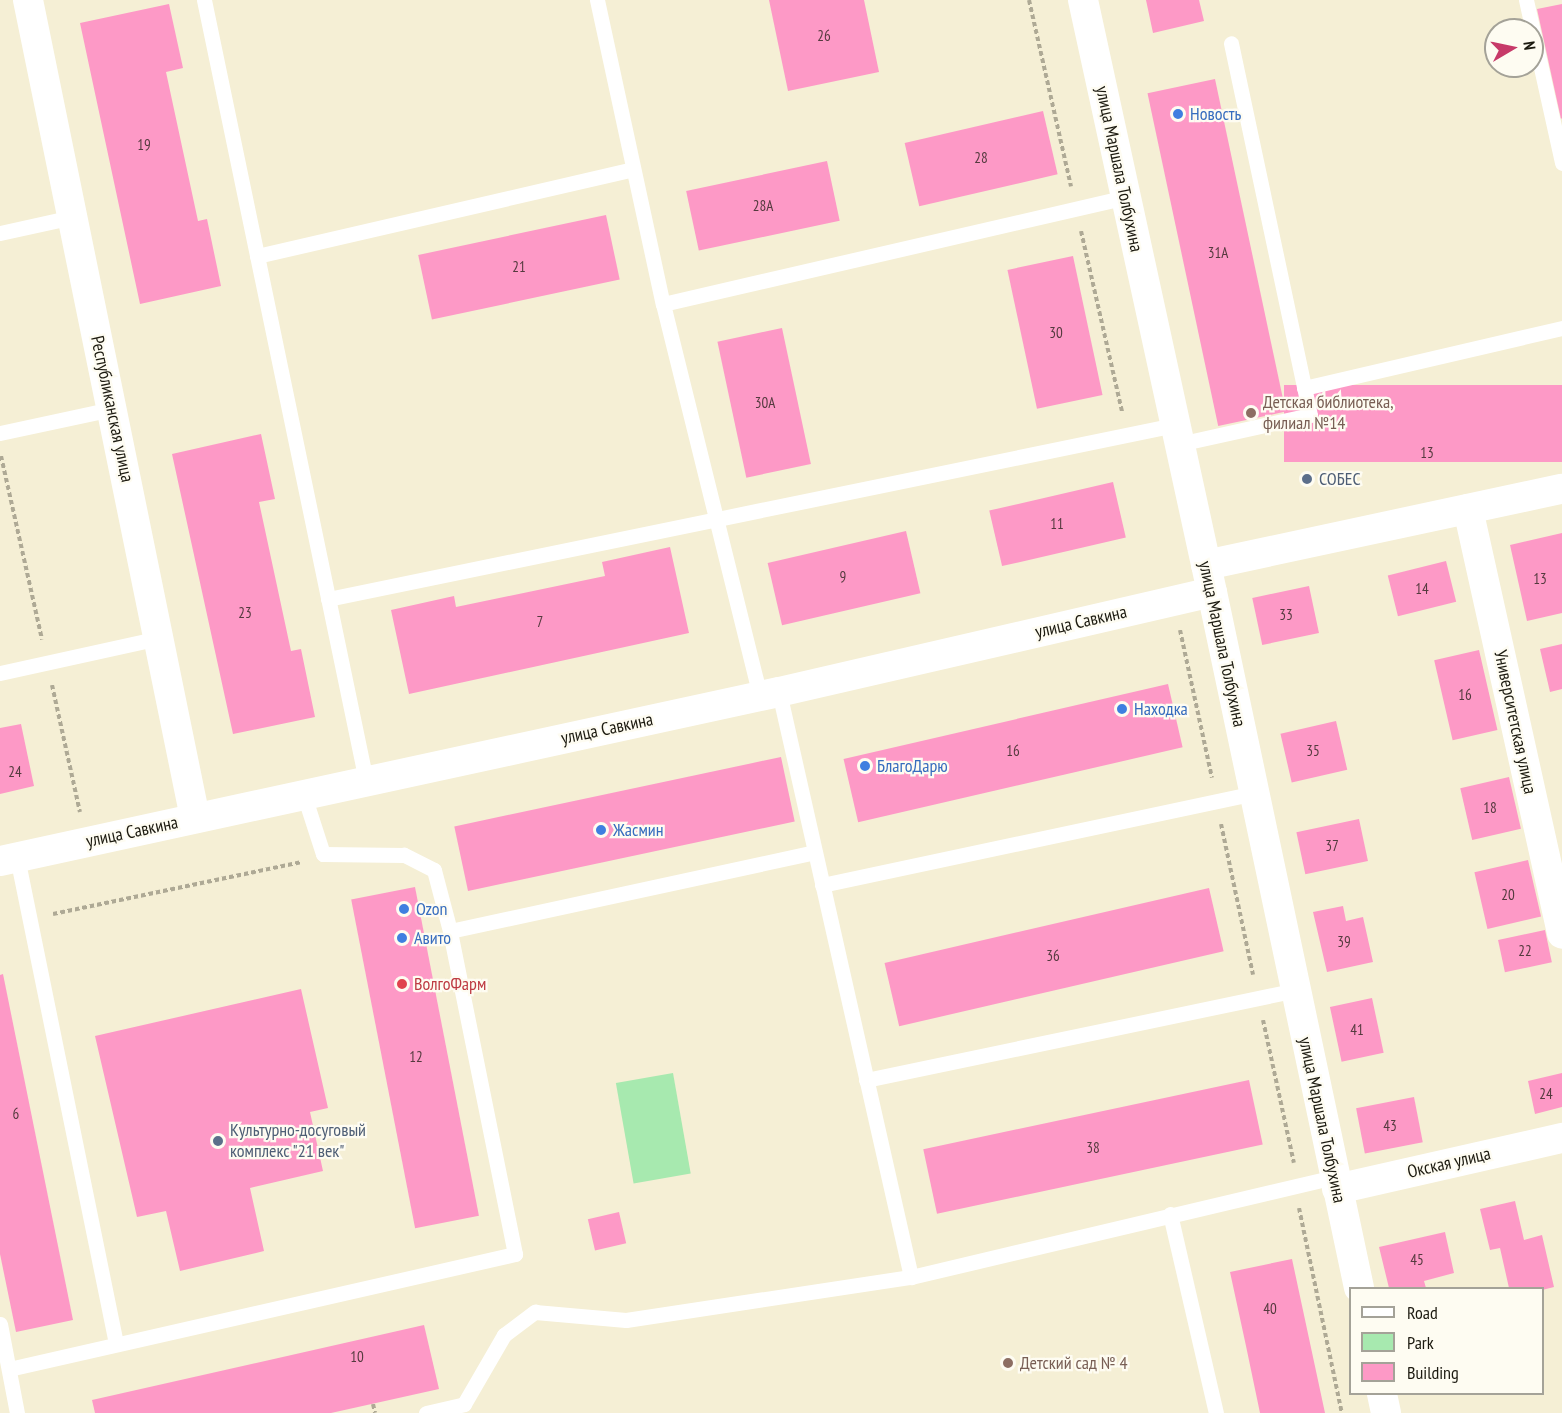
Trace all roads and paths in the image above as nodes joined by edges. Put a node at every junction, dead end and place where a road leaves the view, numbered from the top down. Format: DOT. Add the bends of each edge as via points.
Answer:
graph roads {
  1 [pos="28,0"];
  2 [pos="204,0"];
  3 [pos="597,0"];
  4 [pos="1083,0"];
  5 [pos="1526,0"];
  6 [pos="1230,44"];
  7 [pos="1562,163"];
  8 [pos="633,169"];
  9 [pos="1125,197"];
  10 [pos="73,217"];
  11 [pos="0,233"];
  12 [pos="257,256"];
  13 [pos="663,304"];
  14 [pos="1562,328"];
  15 [pos="1304,387"];
  16 [pos="112,409"];
  17 [pos="0,434"];
  18 [pos="1177,434"];
  19 [pos="1562,489"];
  20 [pos="1468,509"];
  21 [pos="718,520"];
  22 [pos="1209,578"];
  23 [pos="328,599"];
  24 [pos="159,638"];
  25 [pos="0,673"];
  26 [pos="769,694"];
  27 [pos="366,781"];
  28 [pos="1254,793"];
  29 [pos="304,795"];
  30 [pos="195,818"];
  31 [pos="815,852"];
  32 [pos="323,854"];
  33 [pos="8,859"];
  34 [pos="822,885"];
  35 [pos="29,919"];
  36 [pos="450,931"];
  37 [pos="1562,934"];
  38 [pos="1295,990"];
  39 [pos="866,1080"];
  40 [pos="1562,1138"];
  41 [pos="1335,1183"];
  42 [pos="1170,1214"];
  43 [pos="911,1277"];
  44 [pos="1359,1287"];
  45 [pos="0,1324"];
  46 [pos="116,1343"];
  47 [pos="9,1369"];
  48 [pos="1382,1395"];
  49 [pos="373,1404"];
  50 [pos="17,1413"];
  51 [pos="375,1413"];
  52 [pos="426,1413"];
  53 [pos="1216,1413"];
  54 [pos="1386,1413"];
  1 -- 10 [label="street, Республиканская улица"];
  2 -- 12 [label="lane"];
  3 -- 8 [label="lane"];
  4 -- 9 [label="street, улица Маршала Толбухина"];
  5 -- 7 [label="lane"];
  6 -- 15 [label="lane"];
  8 -- 12 [label="lane"];
  8 -- 13 [label="lane"];
  9 -- 13 [label="lane"];
  9 -- 18 [label="street, улица Маршала Толбухина"];
  10 -- 11 [label="lane"];
  10 -- 16 [label="street, Республиканская улица"];
  12 -- 23 [label="lane"];
  13 -- 21 [label="lane"];
  14 -- 15 [label="lane"];
  15 -- 18 [label="lane" via="1310,415"];
  16 -- 17 [label="lane"];
  16 -- 24 [label="street, Республиканская улица"];
  18 -- 21 [label="lane"];
  18 -- 22 [label="street, улица Маршала Толбухина"];
  19 -- 20 [label="street, улица Савкина"];
  20 -- 22 [label="street, улица Савкина"];
  20 -- 37 [label="street, Университетская улица"];
  21 -- 23 [label="lane"];
  21 -- 26 [label="lane"];
  22 -- 26 [label="street, улица Савкина"];
  22 -- 28 [label="street, улица Маршала Толбухина"];
  23 -- 27 [label="lane"];
  24 -- 25 [label="lane"];
  24 -- 30 [label="street, Республиканская улица"];
  26 -- 27 [label="street, улица Савкина"];
  26 -- 31 [label="lane"];
  27 -- 29 [label="street, улица Савкина"];
  28 -- 34 [label="lane"];
  28 -- 38 [label="street, улица Маршала Толбухина"];
  29 -- 30 [label="street, улица Савкина"];
  29 -- 32 [label="lane"];
  30 -- 33 [label="street, улица Савкина"];
  31 -- 34 [label="lane"];
  31 -- 36 [label="lane"];
  32 -- 35 [label="path" via="298,863"];
  32 -- 36 [label="lane" via="404,855 434,870"];
  33 -- 35 [label="lane"];
  34 -- 39 [label="lane"];
  35 -- 46 [label="lane"];
  36 -- 46 [label="lane" via="515,1254"];
  38 -- 39 [label="lane"];
  38 -- 41 [label="street, улица Маршала Толбухина"];
  39 -- 43 [label="lane"];
  40 -- 41 [label="street, Окская улица"];
  41 -- 42 [label="lane"];
  41 -- 44 [label="street, улица Маршала Толбухина"];
  42 -- 43 [label="lane"];
  42 -- 53 [label="lane"];
  43 -- 52 [label="lane" via="626,1320 535,1312 504,1335 464,1404"];
  45 -- 47 [label="lane"];
  46 -- 47 [label="lane"];
  47 -- 50 [label="lane"];
  48 -- 54 [label="street"];
  49 -- 51 [label="path"];
}
